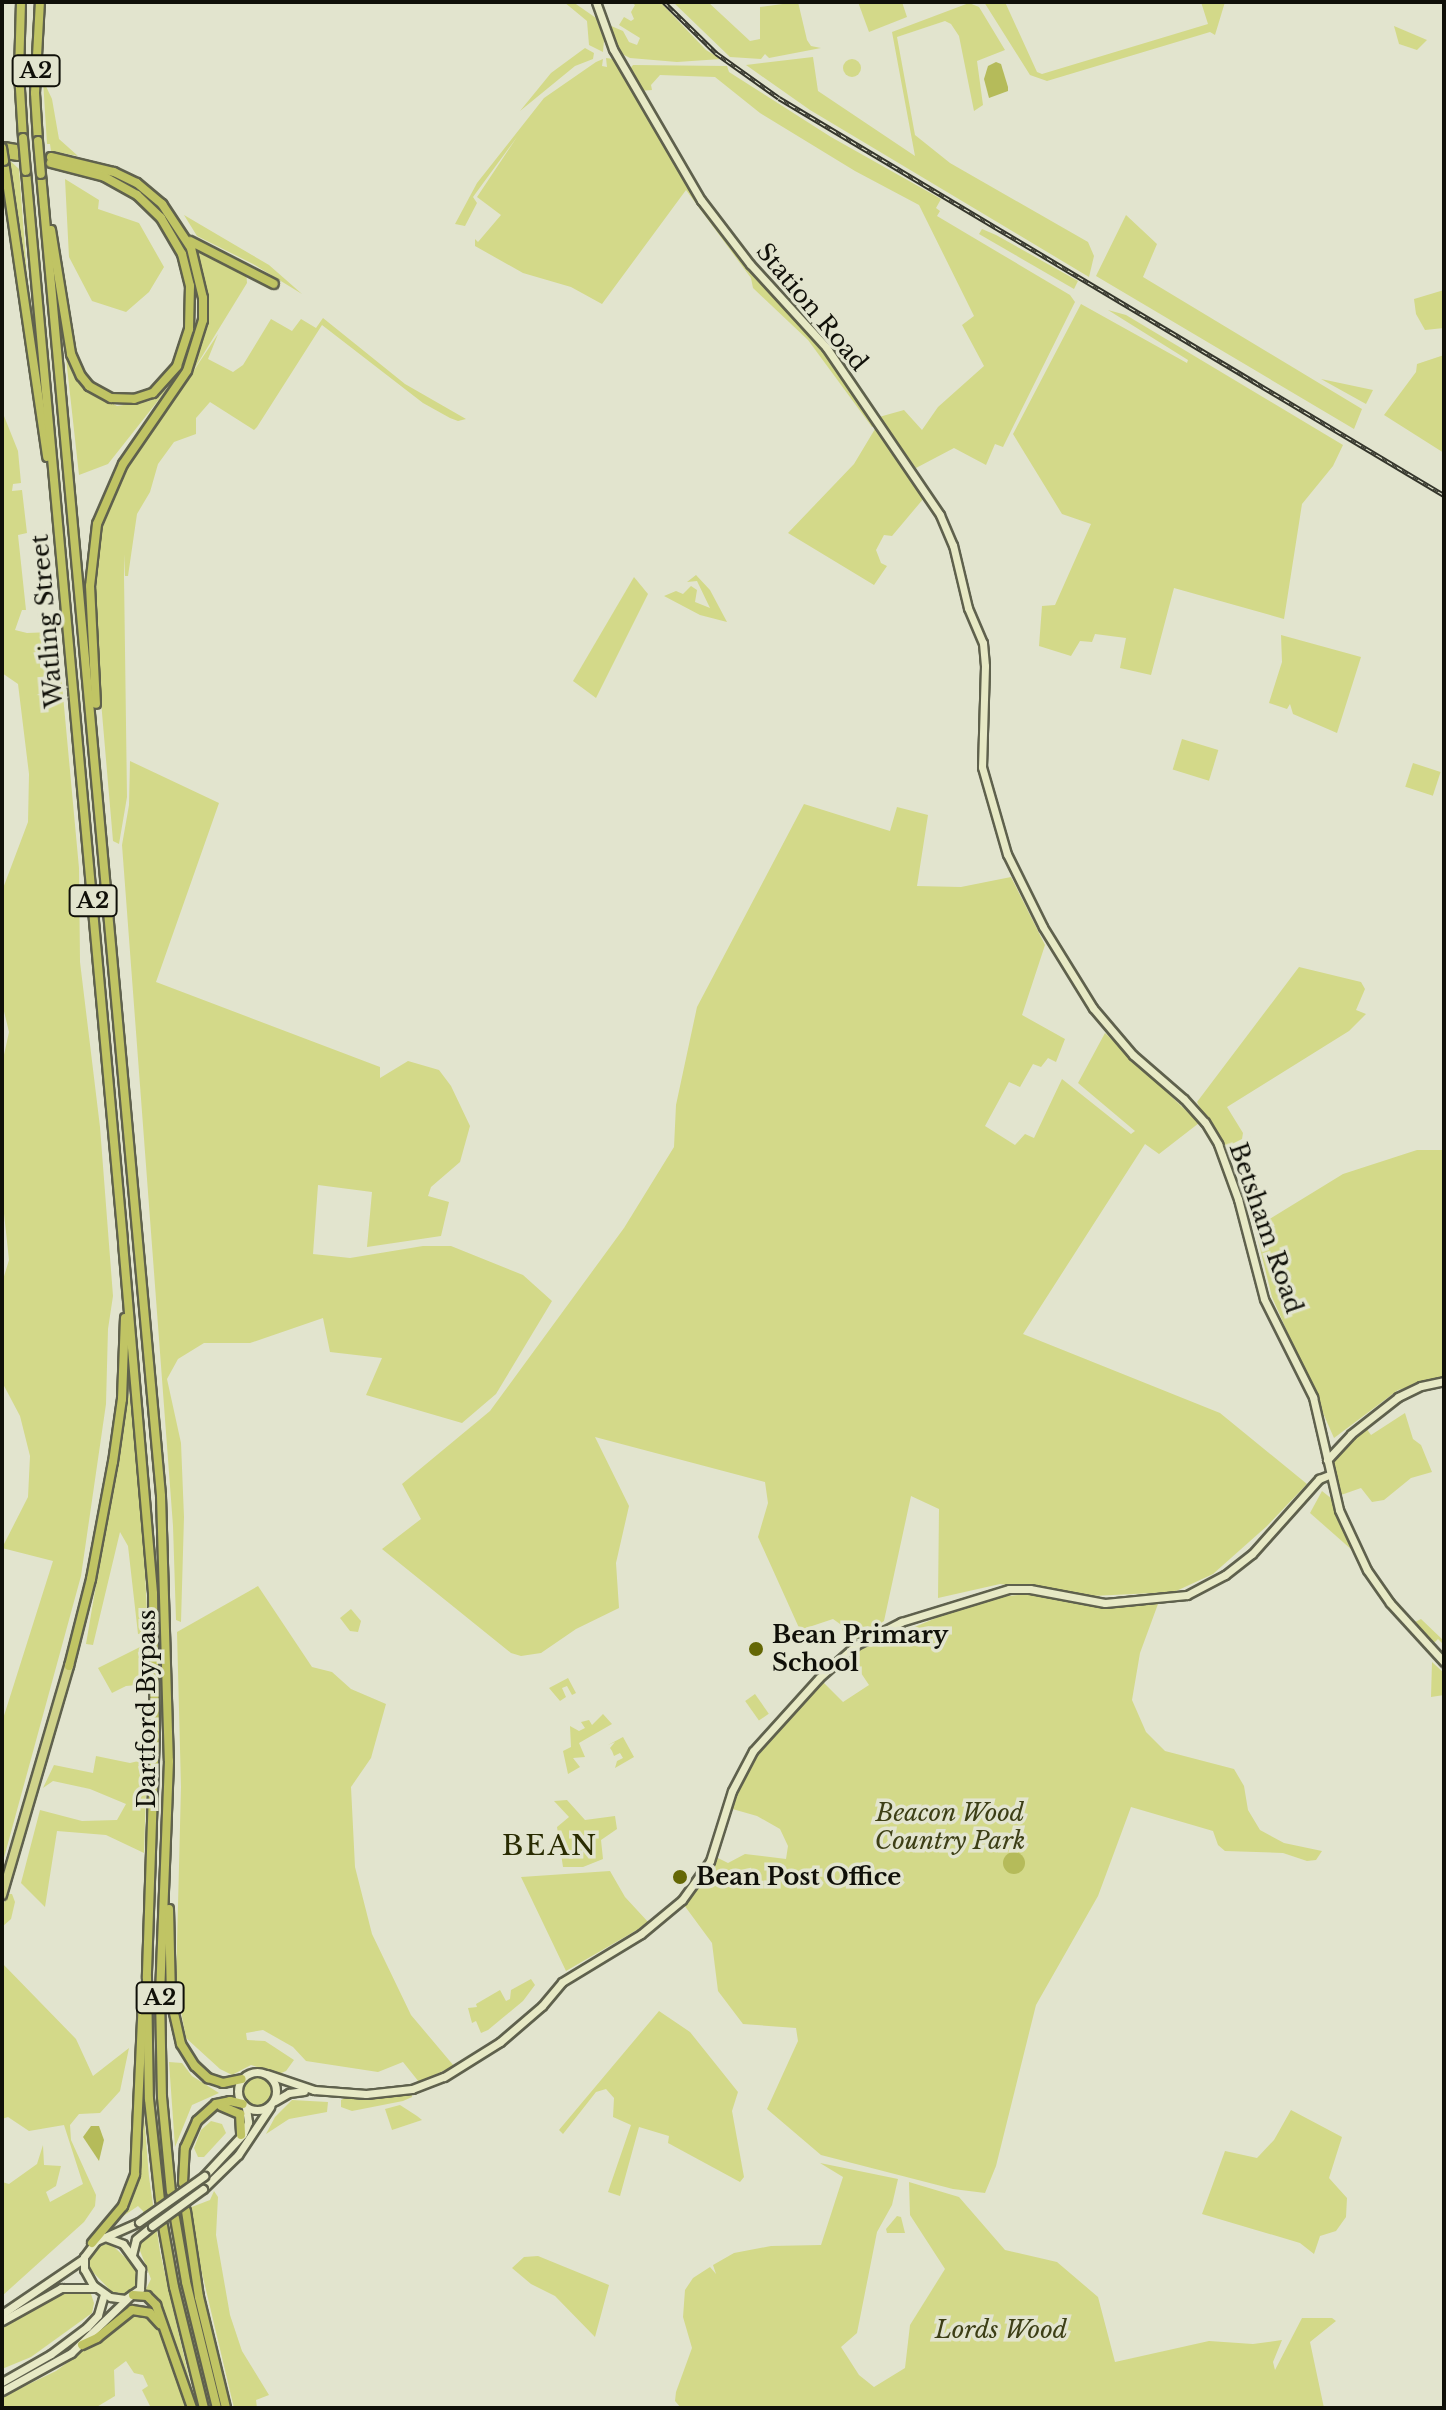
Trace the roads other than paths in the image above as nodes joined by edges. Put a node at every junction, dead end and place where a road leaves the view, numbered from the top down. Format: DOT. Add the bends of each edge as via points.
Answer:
graph roads {
  1 [pos="21,2"];
  2 [pos="40,2"];
  3 [pos="596,2"];
  4 [pos="4,153"];
  5 [pos="16,153"];
  6 [pos="41,174"];
  7 [pos="187,238"];
  8 [pos="274,284"];
  9 [pos="62,565"];
  10 [pos="983,643"];
  11 [pos="98,780"];
  12 [pos="136,1227"];
  13 [pos="123,1240"];
  14 [pos="1444,1381"];
  15 [pos="1325,1447"];
  16 [pos="1337,1449"];
  17 [pos="1327,1460"];
  18 [pos="1329,1475"];
  19 [pos="1444,1662"];
  20 [pos="69,1666"];
  21 [pos="168,1808"];
  22 [pos="2,1895"];
  23 [pos="147,1978"];
  24 [pos="267,2074"];
  25 [pos="242,2079"];
  26 [pos="314,2090"];
  27 [pos="272,2104"];
  28 [pos="244,2105"];
  29 [pos="210,2109"];
  30 [pos="241,2135"];
  31 [pos="183,2183"];
  32 [pos="171,2192"];
  33 [pos="160,2200"];
  34 [pos="186,2211"];
  35 [pos="175,2218"];
  36 [pos="163,2226"];
  37 [pos="105,2237"];
  38 [pos="92,2243"];
  39 [pos="132,2255"];
  40 [pos="83,2259"];
  41 [pos="104,2294"];
  42 [pos="131,2296"];
  43 [pos="2,2314"];
  44 [pos="2,2321"];
  45 [pos="165,2331"];
  46 [pos="82,2345"];
  47 [pos="2,2382"];
  48 [pos="2,2391"];
  49 [pos="192,2408"];
  50 [pos="204,2408"];
  51 [pos="217,2408"];
  52 [pos="226,2408"];
  1 -- 9 [label="highway, Watling Street / A2, bridge" via="23,138"];
  2 -- 6 [label="highway, Watling Street / A2, bridge" via="35,93"];
  3 -- 10 [label="main road, Station Road" via="613,49 701,200 750,264 826,347 932,500 953,545 967,605"];
  4 -- 5 [label="highway"];
  4 -- 9 [label="highway"];
  6 -- 7 [label="highway" via="76,367 89,386 111,398 153,393 171,377 182,356 190,286 182,254 161,218 137,195 105,177 51,160 99,166 137,183 162,204"];
  6 -- 11 [label="highway, Watling Street / A2"];
  7 -- 8 [label="highway"];
  7 -- 11 [label="highway" via="202,283 198,339 187,371 114,480 94,538 90,598"];
  9 -- 13 [label="highway, Watling Street / A2"];
  10 -- 15 [label="main road, Betsham Road" via="982,767 1007,854 1043,927 1093,1008 1133,1055 1184,1099 1218,1144 1264,1299 1313,1397"];
  11 -- 12 [label="highway, Watling Street / A2"];
  12 -- 21 [label="highway, Dartford Bypass / A2" via="161,1496"];
  13 -- 20 [label="highway, A2" via="122,1399 91,1579"];
  13 -- 23 [label="highway, Dartford Bypass / A2" via="153,1629"];
  14 -- 16 [label="main road" via="1398,1397"];
  15 -- 16 [label="main road"];
  15 -- 17 [label="main road, Betsham Road"];
  16 -- 17 [label="main road"];
  17 -- 18 [label="main road, Betsham Road"];
  18 -- 19 [label="main road, Betsham Road" via="1367,1570"];
  18 -- 26 [label="main road" via="1319,1479 1252,1554 1187,1595 1105,1603 1009,1589 901,1622 860,1643 819,1678 753,1751 732,1791 710,1861 676,1906 568,1978 500,2042 444,2077 412,2089 370,2094"];
  20 -- 22 [label="main road"];
  21 -- 25 [label="highway" via="169,1976 176,2030 206,2077 223,2083"];
  21 -- 32 [label="highway, Dartford Bypass / A2" via="160,1995"];
  23 -- 33 [label="highway, Dartford Bypass / A2" via="149,2099"];
  23 -- 38 [label="highway" via="135,2174 123,2206"];
  24 -- 25 [label="main road" via="254,2072"];
  24 -- 26 [label="main road"];
  24 -- 27 [label="main road" via="277,2086"];
  25 -- 28 [label="main road" via="238,2093"];
  26 -- 27 [label="main road" via="293,2092"];
  27 -- 28 [label="main road" via="256,2111"];
  27 -- 39 [label="main road, bridge" via="238,2155 135,2240"];
  28 -- 29 [label="highway" via="224,2101"];
  28 -- 30 [label="main road" via="248,2122"];
  29 -- 30 [label="highway" via="225,2106 238,2111"];
  29 -- 31 [label="highway" via="188,2139"];
  30 -- 37 [label="main road, bridge" via="204,2176 139,2222"];
  34 -- 52 [label="highway" via="199,2297"];
  35 -- 51 [label="highway"];
  36 -- 50 [label="highway"];
  37 -- 38 [label="main road"];
  37 -- 39 [label="main road" via="120,2242"];
  38 -- 40 [label="main road"];
  39 -- 42 [label="main road" via="143,2277"];
  40 -- 41 [label="main road" via="86,2276"];
  40 -- 43 [label="main road"];
  41 -- 42 [label="main road" via="118,2300"];
  41 -- 44 [label="main road" via="91,2287 63,2287"];
  41 -- 47 [label="main road" via="98,2315 76,2336"];
  42 -- 45 [label="highway" via="153,2300"];
  42 -- 46 [label="main road"];
  45 -- 46 [label="highway" via="152,2314 134,2310"];
  45 -- 49 [label="highway"];
  46 -- 48 [label="main road"];
}
